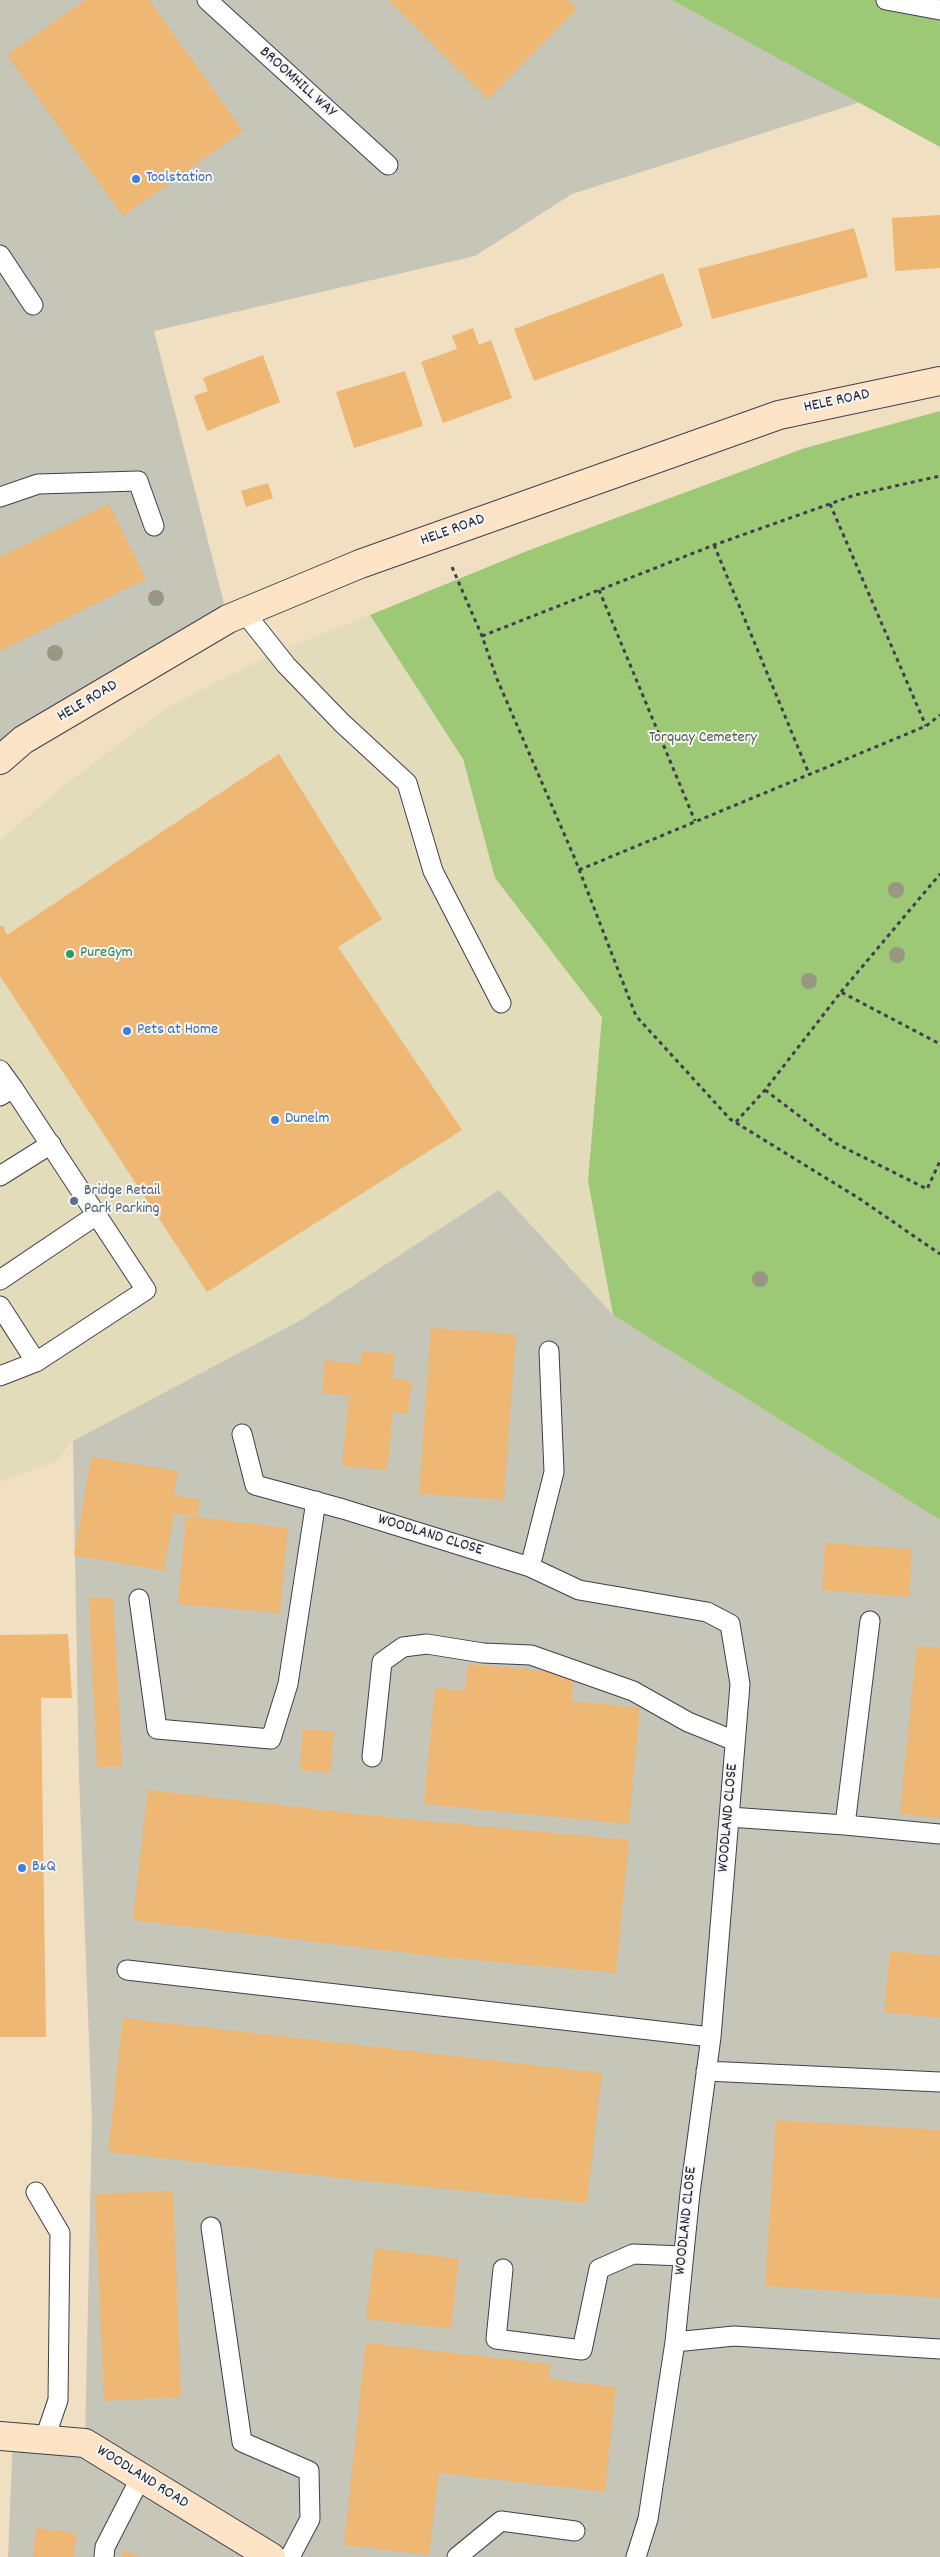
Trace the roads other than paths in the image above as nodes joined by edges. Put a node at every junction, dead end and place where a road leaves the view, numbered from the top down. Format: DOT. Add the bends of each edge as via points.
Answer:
graph roads {
  1 [pos="207,0"];
  2 [pos="886,0"];
  3 [pos="940,10"];
  4 [pos="388,166"];
  5 [pos="0,254"];
  6 [pos="33,305"];
  7 [pos="940,381"];
  8 [pos="0,497"];
  9 [pos="154,526"];
  10 [pos="244,612"];
  11 [pos="0,760"];
  12 [pos="500,1004"];
  13 [pos="0,1070"];
  14 [pos="7,1092"];
  15 [pos="51,1144"];
  16 [pos="0,1176"];
  17 [pos="98,1214"];
  18 [pos="0,1280"];
  19 [pos="0,1306"];
  20 [pos="548,1351"];
  21 [pos="36,1362"];
  22 [pos="0,1376"];
  23 [pos="242,1434"];
  24 [pos="316,1501"];
  25 [pos="530,1567"];
  26 [pos="139,1599"];
  27 [pos="870,1621"];
  28 [pos="735,1741"];
  29 [pos="372,1757"];
  30 [pos="729,1817"];
  31 [pos="845,1825"];
  32 [pos="940,1834"];
  33 [pos="127,1970"];
  34 [pos="711,2037"];
  35 [pos="706,2071"];
  36 [pos="940,2082"];
  37 [pos="36,2192"];
  38 [pos="211,2227"];
  39 [pos="683,2256"];
  40 [pos="502,2269"];
  41 [pos="674,2342"];
  42 [pos="940,2349"];
  43 [pos="0,2436"];
  44 [pos="45,2438"];
  45 [pos="141,2477"];
  46 [pos="575,2531"];
  47 [pos="104,2557"];
  48 [pos="271,2557"];
  49 [pos="290,2557"];
  50 [pos="457,2557"];
  51 [pos="636,2557"];
  1 -- 4 [label="lane, BROOMHILL WAY"];
  2 -- 3 [label="lane"];
  5 -- 6 [label="lane"];
  7 -- 10 [label="main road, HELE ROAD" via="779,415 360,564"];
  8 -- 9 [label="lane" via="38,484 138,481"];
  10 -- 11 [label="main road, HELE ROAD" via="23,740"];
  10 -- 12 [label="lane" via="286,665 407,783 434,871"];
  13 -- 14 [label="lane"];
  14 -- 15 [label="lane"];
  15 -- 16 [label="lane"];
  15 -- 17 [label="lane"];
  17 -- 18 [label="lane"];
  17 -- 21 [label="lane" via="146,1290"];
  19 -- 21 [label="lane"];
  20 -- 25 [label="lane" via="554,1472"];
  21 -- 22 [label="lane"];
  23 -- 24 [label="lane, WOODLAND CLOSE" via="255,1484"];
  24 -- 25 [label="lane, WOODLAND CLOSE"];
  24 -- 26 [label="lane" via="288,1684 271,1739 157,1730"];
  25 -- 28 [label="lane, WOODLAND CLOSE" via="579,1590 707,1612 730,1624 740,1684"];
  27 -- 31 [label="lane"];
  28 -- 29 [label="lane" via="688,1722 632,1692 531,1655 483,1653 427,1644 403,1647 382,1662"];
  28 -- 30 [label="lane, WOODLAND CLOSE"];
  30 -- 31 [label="lane"];
  30 -- 34 [label="lane, WOODLAND CLOSE"];
  31 -- 32 [label="lane"];
  33 -- 34 [label="lane"];
  34 -- 35 [label="lane, WOODLAND CLOSE"];
  35 -- 36 [label="lane"];
  35 -- 39 [label="lane, WOODLAND CLOSE"];
  37 -- 44 [label="lane" via="60,2233 58,2400"];
  38 -- 49 [label="lane" via="242,2442 309,2471 310,2519"];
  39 -- 40 [label="lane" via="633,2254 600,2269 582,2350 496,2339"];
  39 -- 41 [label="lane, WOODLAND CLOSE"];
  41 -- 42 [label="lane" via="734,2336"];
  41 -- 51 [label="lane, WOODLAND CLOSE" via="648,2519"];
  43 -- 44 [label="main road, WOODLAND ROAD"];
  44 -- 45 [label="main road, WOODLAND ROAD" via="85,2443"];
  45 -- 47 [label="lane" via="105,2547"];
  45 -- 48 [label="main road, WOODLAND ROAD"];
  46 -- 50 [label="lane" via="501,2521"];
}
